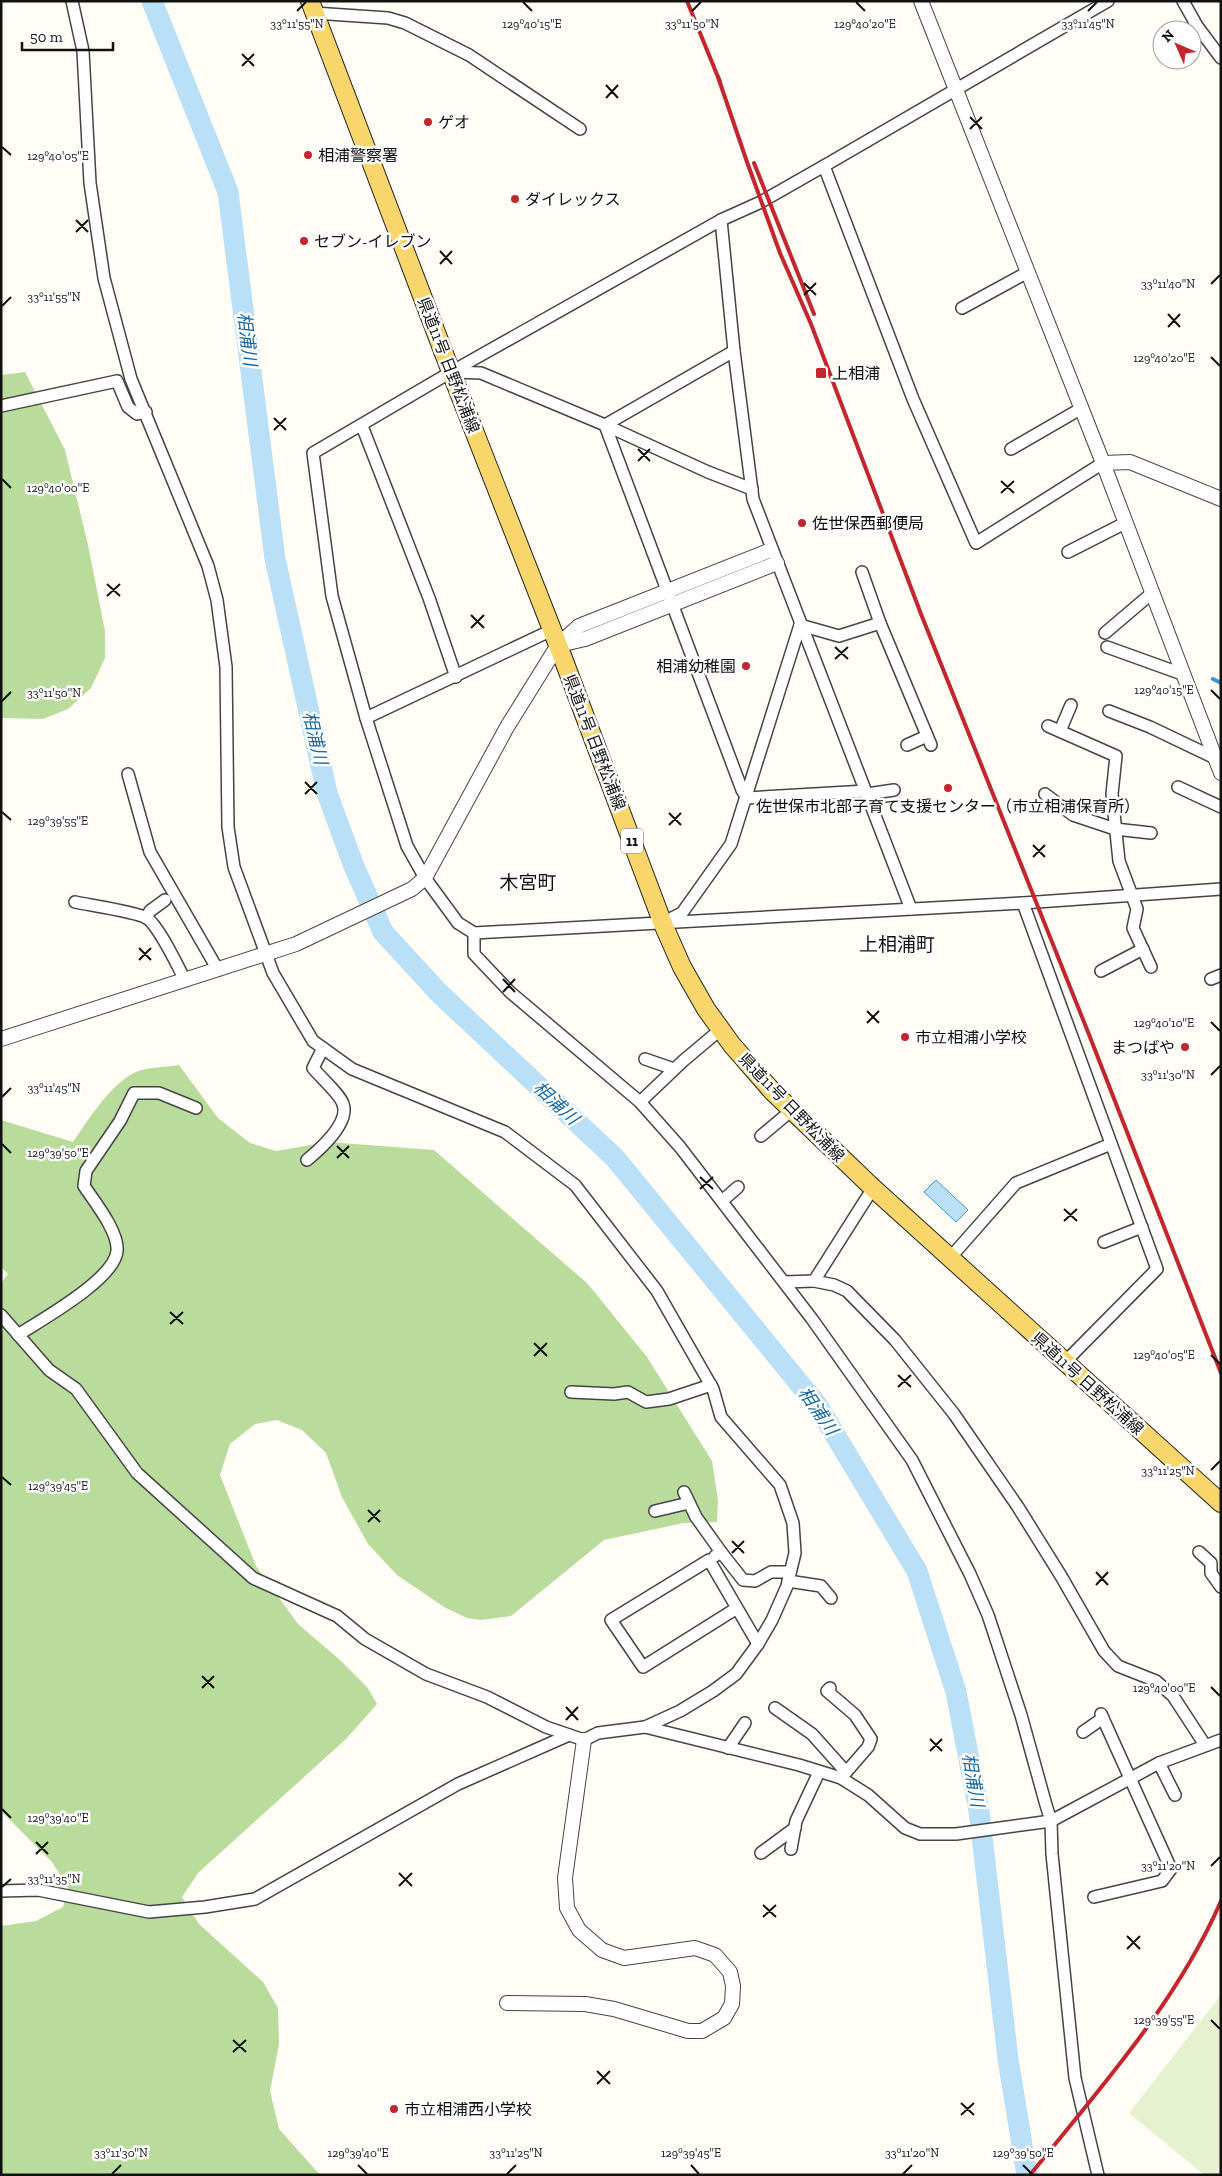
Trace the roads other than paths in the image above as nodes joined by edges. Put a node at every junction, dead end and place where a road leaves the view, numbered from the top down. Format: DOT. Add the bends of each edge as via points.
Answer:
graph roads {
  1 [pos="72,1"];
  2 [pos="922,1"];
  3 [pos="1108,1"];
  4 [pos="1183,1"];
  5 [pos="312,7"];
  6 [pos="1221,58"];
  7 [pos="955,89"];
  8 [pos="580,129"];
  9 [pos="824,166"];
  10 [pos="721,220"];
  11 [pos="1028,272"];
  12 [pos="962,308"];
  13 [pos="734,351"];
  14 [pos="451,372"];
  15 [pos="1,406"];
  16 [pos="1082,408"];
  17 [pos="146,412"];
  18 [pos="604,425"];
  19 [pos="362,426"];
  20 [pos="1011,449"];
  21 [pos="1103,463"];
  22 [pos="752,489"];
  23 [pos="1221,499"];
  24 [pos="1125,523"];
  25 [pos="771,550"];
  26 [pos="1068,552"];
  27 [pos="777,563"];
  28 [pos="862,572"];
  29 [pos="1152,593"];
  30 [pos="669,598"];
  31 [pos="880,623"];
  32 [pos="800,625"];
  33 [pos="1105,633"];
  34 [pos="555,637"];
  35 [pos="1107,647"];
  36 [pos="1182,674"];
  37 [pos="456,677"];
  38 [pos="1071,705"];
  39 [pos="1109,711"];
  40 [pos="366,718"];
  41 [pos="1048,726"];
  42 [pos="1060,731"];
  43 [pos="907,745"];
  44 [pos="1215,758"];
  45 [pos="1221,773"];
  46 [pos="128,774"];
  47 [pos="1178,787"];
  48 [pos="894,790"];
  49 [pos="866,792"];
  50 [pos="1049,794"];
  51 [pos="747,798"];
  52 [pos="1221,807"];
  53 [pos="1116,829"];
  54 [pos="1151,833"];
  55 [pos="424,878"];
  56 [pos="1221,889"];
  57 [pos="1130,896"];
  58 [pos="165,900"];
  59 [pos="75,902"];
  60 [pos="1023,903"];
  61 [pos="910,910"];
  62 [pos="146,918"];
  63 [pos="663,924"];
  64 [pos="474,933"];
  65 [pos="1143,949"];
  66 [pos="267,954"];
  67 [pos="1151,967"];
  68 [pos="218,970"];
  69 [pos="1101,971"];
  70 [pos="185,980"];
  71 [pos="721,1028"];
  72 [pos="1,1039"];
  73 [pos="323,1048"];
  74 [pos="645,1060"];
  75 [pos="674,1069"];
  76 [pos="640,1102"];
  77 [pos="196,1108"];
  78 [pos="792,1110"];
  79 [pos="762,1136"];
  80 [pos="1111,1144"];
  81 [pos="307,1160"];
  82 [pos="738,1187"];
  83 [pos="873,1188"];
  84 [pos="722,1201"];
  85 [pos="1142,1227"];
  86 [pos="1104,1242"];
  87 [pos="950,1258"];
  88 [pos="814,1281"];
  89 [pos="784,1282"];
  90 [pos="1,1315"];
  91 [pos="18,1334"];
  92 [pos="1065,1362"];
  93 [pos="711,1384"];
  94 [pos="571,1392"];
  95 [pos="684,1492"];
  96 [pos="689,1503"];
  97 [pos="1221,1503"];
  98 [pos="655,1511"];
  99 [pos="721,1552"];
  100 [pos="1199,1552"];
  101 [pos="709,1560"];
  102 [pos="789,1577"];
  103 [pos="1221,1586"];
  104 [pos="832,1598"];
  105 [pos="737,1608"];
  106 [pos="758,1644"];
  107 [pos="830,1688"];
  108 [pos="775,1708"];
  109 [pos="745,1723"];
  110 [pos="645,1727"];
  111 [pos="1083,1732"];
  112 [pos="569,1735"];
  113 [pos="584,1740"];
  114 [pos="1221,1740"];
  115 [pos="1205,1745"];
  116 [pos="728,1748"];
  117 [pos="1159,1763"];
  118 [pos="819,1772"];
  119 [pos="844,1775"];
  120 [pos="1130,1779"];
  121 [pos="1176,1795"];
  122 [pos="1046,1822"];
  123 [pos="795,1828"];
  124 [pos="791,1849"];
  125 [pos="761,1853"];
  126 [pos="1,1891"];
  127 [pos="1094,1897"];
  128 [pos="507,2003"];
  129 [pos="1098,2175"];
  1 -- 17 [label="street" via="82,50 90,183 104,278 132,379"];
  2 -- 7 [label="street"];
  3 -- 7 [label="street"];
  4 -- 6 [label="street"];
  5 -- 8 [label="street" via="405,23 469,55"];
  5 -- 14 [label="main road, 県道11号 日野松浦線 / 11"];
  7 -- 9 [label="street"];
  7 -- 11 [label="street"];
  9 -- 10 [label="street" via="761,202"];
  9 -- 21 [label="street" via="913,399 976,543"];
  10 -- 13 [label="street"];
  10 -- 14 [label="street"];
  11 -- 12 [label="street"];
  11 -- 16 [label="street"];
  13 -- 18 [label="street"];
  13 -- 22 [label="street"];
  14 -- 18 [label="street" via="480,373"];
  14 -- 19 [label="street"];
  14 -- 34 [label="main road, 県道11号 日野松浦線 / 11"];
  15 -- 17 [label="street" via="117,381 128,407 137,414"];
  16 -- 20 [label="street"];
  16 -- 21 [label="street"];
  17 -- 66 [label="street" via="208,566 216,600 226,667 228,827 234,867"];
  18 -- 22 [label="street"];
  18 -- 30 [label="street"];
  19 -- 37 [label="street"];
  19 -- 40 [label="street" via="313,453 332,596"];
  21 -- 23 [label="street" via="1130,462"];
  21 -- 24 [label="street"];
  22 -- 25 [label="street" via="752,499"];
  24 -- 26 [label="street"];
  24 -- 29 [label="street"];
  25 -- 27 [label="street"];
  25 -- 30 [label="street"];
  27 -- 30 [label="street"];
  27 -- 32 [label="street"];
  28 -- 31 [label="street"];
  29 -- 33 [label="street"];
  29 -- 36 [label="street"];
  30 -- 34 [label="street"];
  30 -- 51 [label="street"];
  31 -- 32 [label="street" via="839,636"];
  31 -- 43 [label="street" via="929,741"];
  32 -- 49 [label="street"];
  32 -- 51 [label="street"];
  34 -- 37 [label="street"];
  34 -- 55 [label="street"];
  34 -- 63 [label="main road, 県道11号 日野松浦線 / 11"];
  35 -- 36 [label="street"];
  36 -- 44 [label="street"];
  37 -- 40 [label="street"];
  38 -- 42 [label="street"];
  39 -- 44 [label="street"];
  40 -- 55 [label="street" via="407,846"];
  41 -- 42 [label="street"];
  42 -- 53 [label="street" via="1116,756 1112,794"];
  44 -- 45 [label="street"];
  46 -- 68 [label="street" via="150,852"];
  47 -- 52 [label="street"];
  48 -- 49 [label="street"];
  49 -- 51 [label="street"];
  49 -- 61 [label="street"];
  50 -- 53 [label="street" via="1073,815"];
  51 -- 63 [label="street" via="731,844 682,913"];
  53 -- 54 [label="street"];
  53 -- 57 [label="street" via="1119,861"];
  55 -- 64 [label="street" via="458,923"];
  55 -- 66 [label="street" via="412,889 296,944"];
  56 -- 57 [label="street"];
  57 -- 60 [label="street"];
  57 -- 65 [label="street" via="1137,909 1133,928"];
  58 -- 62 [label="street"];
  59 -- 62 [label="street"];
  60 -- 61 [label="street"];
  60 -- 80 [label="street"];
  61 -- 63 [label="street"];
  62 -- 70 [label="street" via="168,946"];
  63 -- 64 [label="street"];
  63 -- 71 [label="main road, 県道11号 日野松浦線 / 11" via="682,967"];
  64 -- 76 [label="street" via="474,954 510,992"];
  65 -- 67 [label="street"];
  65 -- 69 [label="street"];
  66 -- 68 [label="street"];
  66 -- 73 [label="street" via="273,973 291,1006 314,1041"];
  68 -- 70 [label="street"];
  70 -- 72 [label="street"];
  71 -- 75 [label="street"];
  71 -- 78 [label="main road, 県道11号 日野松浦線 / 11" via="773,1092"];
  73 -- 81 [label="street" via="313,1068 343,1102 344,1111 332,1139"];
  73 -- 93 [label="street" via="352,1069 505,1132 575,1185 657,1291"];
  74 -- 75 [label="street"];
  75 -- 76 [label="street"];
  76 -- 84 [label="street"];
  77 -- 91 [label="street" via="159,1093 134,1093 120,1121 86,1171 84,1186 107,1221 118,1251 94,1284"];
  78 -- 79 [label="street"];
  78 -- 83 [label="main road, 県道11号 日野松浦線 / 11"];
  80 -- 85 [label="street"];
  80 -- 87 [label="street" via="1016,1183"];
  82 -- 84 [label="street"];
  83 -- 87 [label="main road, 県道11号 日野松浦線 / 11"];
  83 -- 88 [label="street"];
  84 -- 89 [label="street"];
  85 -- 86 [label="street"];
  85 -- 92 [label="street" via="1157,1269"];
  87 -- 92 [label="main road, 県道11号 日野松浦線 / 11"];
  88 -- 89 [label="street"];
  88 -- 115 [label="street" via="847,1291 895,1340 954,1414 1018,1507 1104,1652 1118,1666 1156,1681 1172,1696"];
  89 -- 122 [label="street" via="912,1460 970,1574 988,1615 1005,1668"];
  90 -- 91 [label="street"];
  91 -- 112 [label="street" via="49,1370 76,1389 137,1473 253,1578 336,1616 365,1639 426,1674 487,1697"];
  92 -- 97 [label="main road, 県道11号 日野松浦線 / 11"];
  93 -- 94 [label="street" via="669,1399 646,1402 628,1392"];
  93 -- 102 [label="street" via="721,1417 780,1485 793,1523 795,1553"];
  95 -- 96 [label="street"];
  96 -- 98 [label="street"];
  96 -- 99 [label="street"];
  99 -- 101 [label="street"];
  99 -- 102 [label="street" via="742,1580 755,1581 771,1572"];
  100 -- 103 [label="street" via="1211,1562 1211,1573"];
  101 -- 105 [label="street"];
  101 -- 105 [label="street" via="611,1620 643,1667"];
  102 -- 104 [label="street" via="822,1581"];
  102 -- 106 [label="street" via="772,1620"];
  105 -- 106 [label="street"];
  106 -- 110 [label="street" via="736,1674 713,1691"];
  107 -- 119 [label="street" via="827,1691 855,1715 871,1739"];
  108 -- 119 [label="street" via="812,1734"];
  109 -- 116 [label="street"];
  110 -- 113 [label="street" via="598,1733"];
  110 -- 116 [label="street"];
  111 -- 120 [label="street" via="1102,1716"];
  112 -- 113 [label="street"];
  112 -- 126 [label="street" via="458,1784 255,1899 149,1912 38,1890"];
  113 -- 128 [label="street" via="565,1878 567,1908 579,1930 602,1950 624,1958 695,1948 715,1955 730,1972 732,2004 724,2018 702,2031 688,2031 614,2009 585,2004"];
  114 -- 115 [label="street"];
  115 -- 117 [label="street"];
  116 -- 118 [label="street"];
  117 -- 120 [label="street"];
  117 -- 121 [label="street"];
  118 -- 119 [label="street"];
  118 -- 123 [label="street"];
  119 -- 122 [label="street" via="905,1828 920,1834 956,1834"];
  120 -- 122 [label="street"];
  120 -- 127 [label="street" via="1171,1870 1162,1881"];
  122 -- 129 [label="street" via="1075,2078"];
  123 -- 124 [label="street"];
  123 -- 125 [label="street"];
}
